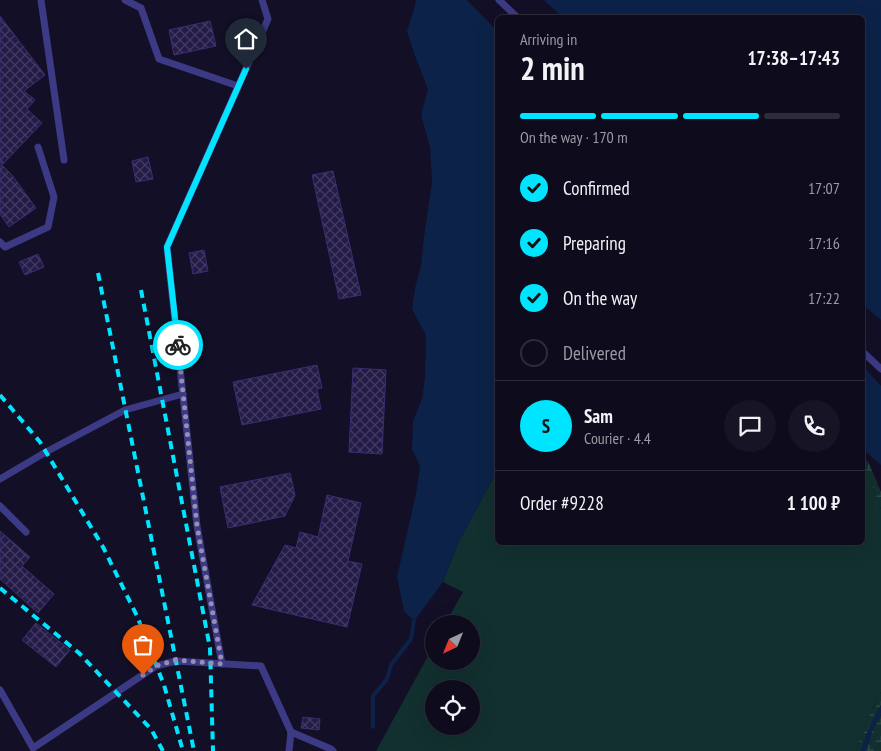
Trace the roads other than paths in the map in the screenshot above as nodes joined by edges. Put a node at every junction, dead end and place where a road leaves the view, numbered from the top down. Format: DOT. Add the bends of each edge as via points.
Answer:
graph roads {
  1 [pos="41,0"];
  2 [pos="125,0"];
  3 [pos="262,0"];
  4 [pos="500,0"];
  5 [pos="515,15"];
  6 [pos="238,86"];
  7 [pos="38,147"];
  8 [pos="64,160"];
  9 [pos="0,242"];
  10 [pos="865,354"];
  11 [pos="881,369"];
  12 [pos="183,394"];
  13 [pos="0,479"];
  14 [pos="0,506"];
  15 [pos="26,532"];
  16 [pos="222,664"];
  17 [pos="0,690"];
  18 [pos="291,732"];
  19 [pos="33,750"];
  20 [pos="288,751"];
  21 [pos="334,751"];
  1 -- 8 [label="lane"];
  2 -- 6 [label="lane" via="141,8 159,59"];
  3 -- 6 [label="lane" via="268,19"];
  4 -- 5 [label="lane"];
  6 -- 12 [label="lane" via="167,247"];
  7 -- 9 [label="lane" via="54,197 48,227 5,247"];
  10 -- 11 [label="lane"];
  12 -- 13 [label="lane" via="125,410"];
  12 -- 16 [label="lane" via="197,526"];
  14 -- 15 [label="lane"];
  16 -- 18 [label="lane" via="261,666"];
  16 -- 19 [label="lane" via="176,660 156,666"];
  17 -- 19 [label="lane"];
  18 -- 20 [label="lane"];
  18 -- 21 [label="lane"];
}
